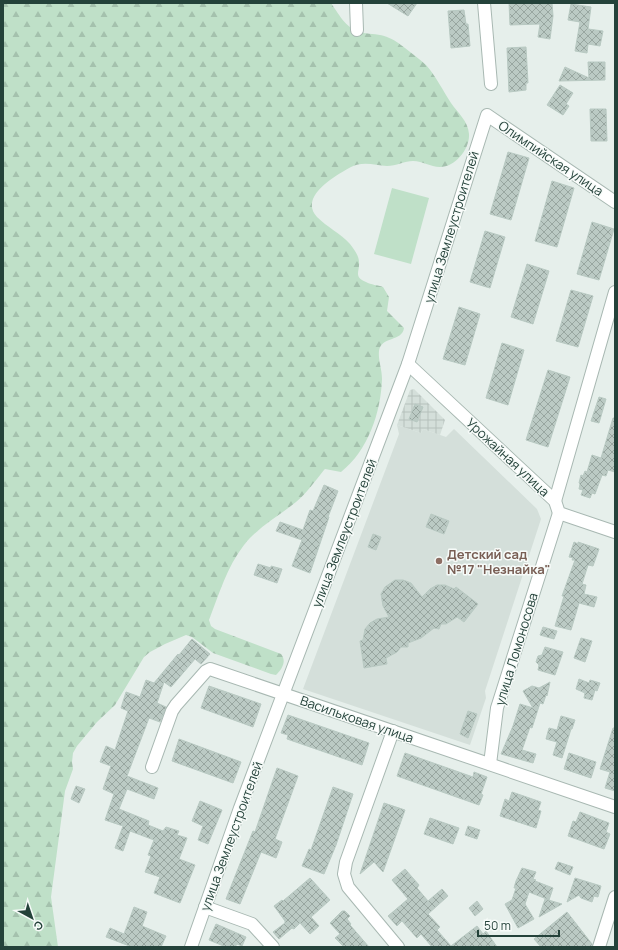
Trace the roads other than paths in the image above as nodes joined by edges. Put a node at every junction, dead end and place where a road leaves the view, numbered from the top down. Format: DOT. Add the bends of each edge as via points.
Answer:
graph roads {
  1 [pos="356,3"];
  2 [pos="484,3"];
  3 [pos="357,30"];
  4 [pos="491,84"];
  5 [pos="487,114"];
  6 [pos="615,202"];
  7 [pos="615,292"];
  8 [pos="408,364"];
  9 [pos="554,501"];
  10 [pos="559,513"];
  11 [pos="615,532"];
  12 [pos="283,693"];
  13 [pos="393,731"];
  14 [pos="490,764"];
  15 [pos="152,767"];
  16 [pos="615,807"];
  17 [pos="614,904"];
  18 [pos="205,907"];
  19 [pos="191,947"];
  20 [pos="273,947"];
  21 [pos="398,947"];
  22 [pos="599,947"];
  1 -- 3 [label="street"];
  2 -- 4 [label="street"];
  5 -- 6 [label="street, Олимпийская улица"];
  5 -- 8 [label="street, улица Землеустроителей"];
  7 -- 9 [label="street"];
  8 -- 9 [label="street, Урожайная улица"];
  8 -- 12 [label="street, улица Землеустроителей"];
  9 -- 10 [label="street, Урожайная улица"];
  10 -- 11 [label="street"];
  10 -- 14 [label="street, улица Ломоносова" via="497,708"];
  12 -- 13 [label="street, Васильковая улица"];
  12 -- 15 [label="street, Васильковая улица" via="215,670 206,671 172,711"];
  12 -- 18 [label="street, улица Землеустроителей"];
  13 -- 14 [label="street, Васильковая улица"];
  13 -- 21 [label="street" via="344,874 352,893"];
  14 -- 16 [label="street, Васильковая улица"];
  17 -- 22 [label="street"];
  18 -- 19 [label="street, улица Землеустроителей"];
  18 -- 20 [label="street" via="252,924"];
}
